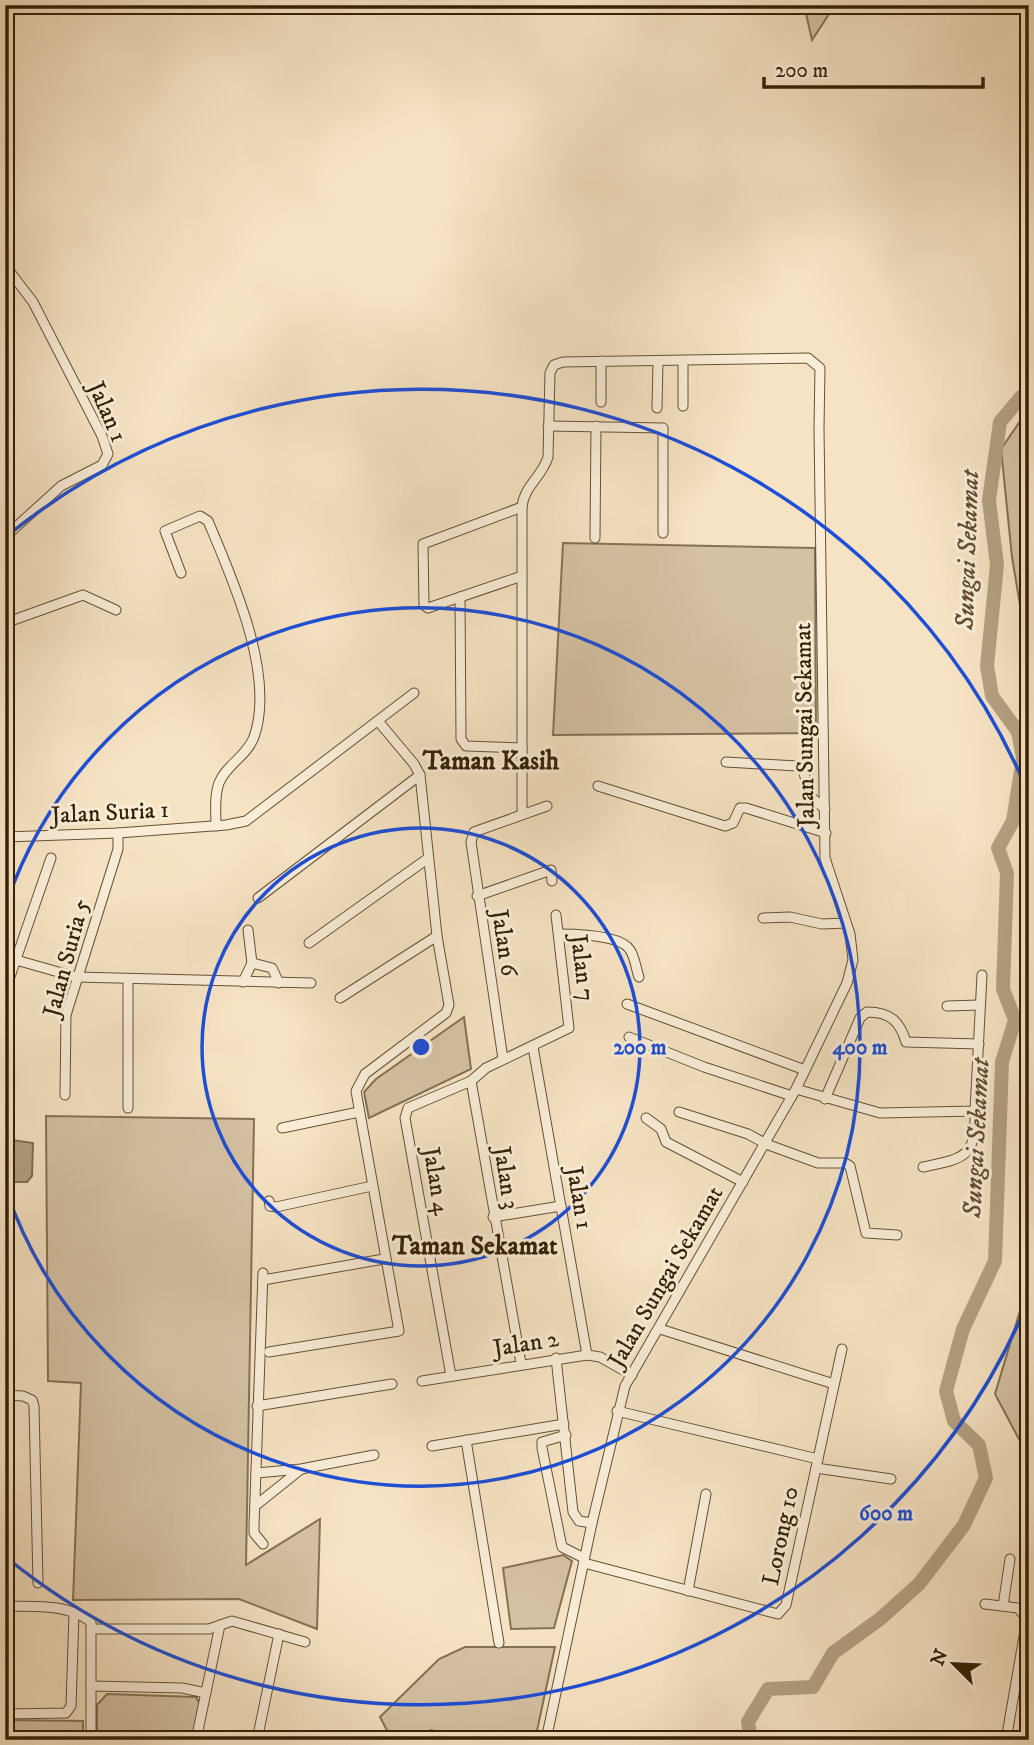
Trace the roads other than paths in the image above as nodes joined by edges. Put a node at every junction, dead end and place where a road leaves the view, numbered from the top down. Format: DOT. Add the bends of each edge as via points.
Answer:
graph roads {
  1 [pos="5,271"];
  2 [pos="658,361"];
  3 [pos="683,361"];
  4 [pos="601,362"];
  5 [pos="601,402"];
  6 [pos="684,406"];
  7 [pos="657,408"];
  8 [pos="548,426"];
  9 [pos="596,426"];
  10 [pos="522,507"];
  11 [pos="165,531"];
  12 [pos="663,533"];
  13 [pos="153,536"];
  14 [pos="5,537"];
  15 [pos="595,538"];
  16 [pos="181,573"];
  17 [pos="522,576"];
  18 [pos="460,597"];
  19 [pos="116,610"];
  20 [pos="5,623"];
  21 [pos="414,693"];
  22 [pos="377,721"];
  23 [pos="522,748"];
  24 [pos="726,762"];
  25 [pos="420,775"];
  26 [pos="598,786"];
  27 [pos="547,806"];
  28 [pos="825,809"];
  29 [pos="522,814"];
  30 [pos="216,826"];
  31 [pos="118,832"];
  32 [pos="826,833"];
  33 [pos="5,837"];
  34 [pos="51,858"];
  35 [pos="427,859"];
  36 [pos="552,881"];
  37 [pos="477,895"];
  38 [pos="258,898"];
  39 [pos="556,915"];
  40 [pos="763,918"];
  41 [pos="846,923"];
  42 [pos="248,930"];
  43 [pos="559,934"];
  44 [pos="437,936"];
  45 [pos="309,943"];
  46 [pos="16,961"];
  47 [pos="252,963"];
  48 [pos="982,975"];
  49 [pos="76,977"];
  50 [pos="639,977"];
  51 [pos="128,981"];
  52 [pos="243,982"];
  53 [pos="279,983"];
  54 [pos="312,983"];
  55 [pos="5,991"];
  56 [pos="340,998"];
  57 [pos="627,1004"];
  58 [pos="947,1006"];
  59 [pos="980,1006"];
  60 [pos="629,1037"];
  61 [pos="978,1044"];
  62 [pos="533,1047"];
  63 [pos="503,1059"];
  64 [pos="805,1070"];
  65 [pos="471,1081"];
  66 [pos="794,1092"];
  67 [pos="65,1095"];
  68 [pos="825,1098"];
  69 [pos="128,1108"];
  70 [pos="975,1111"];
  71 [pos="359,1112"];
  72 [pos="679,1112"];
  73 [pos="646,1118"];
  74 [pos="282,1128"];
  75 [pos="766,1144"];
  76 [pos="923,1167"];
  77 [pos="743,1182"];
  78 [pos="372,1186"];
  79 [pos="269,1201"];
  80 [pos="561,1206"];
  81 [pos="493,1217"];
  82 [pos="897,1235"];
  83 [pos="384,1259"];
  84 [pos="660,1329"];
  85 [pos="842,1349"];
  86 [pos="269,1352"];
  87 [pos="587,1355"];
  88 [pos="556,1358"];
  89 [pos="521,1363"];
  90 [pos="632,1374"];
  91 [pos="451,1376"];
  92 [pos="422,1381"];
  93 [pos="392,1384"];
  94 [pos="834,1384"];
  95 [pos="5,1395"];
  96 [pos="257,1406"];
  97 [pos="617,1411"];
  98 [pos="564,1424"];
  99 [pos="566,1435"];
  100 [pos="466,1440"];
  101 [pos="432,1446"];
  102 [pos="374,1455"];
  103 [pos="817,1463"];
  104 [pos="301,1469"];
  105 [pos="256,1473"];
  106 [pos="891,1479"];
  107 [pos="706,1494"];
  108 [pos="255,1506"];
  109 [pos="592,1523"];
  110 [pos="263,1544"];
  111 [pos="1010,1559"];
  112 [pos="584,1560"];
  113 [pos="38,1583"];
  114 [pos="688,1591"];
  115 [pos="985,1604"];
  116 [pos="5,1606"];
  117 [pos="1003,1606"];
  118 [pos="74,1613"];
  119 [pos="5,1622"];
  120 [pos="220,1625"];
  121 [pos="93,1629"];
  122 [pos="5,1633"];
  123 [pos="279,1634"];
  124 [pos="305,1642"];
  125 [pos="499,1643"];
  126 [pos="91,1686"];
  127 [pos="206,1693"];
  128 [pos="5,1714"];
  129 [pos="90,1740"];
  130 [pos="196,1740"];
  131 [pos="257,1740"];
  132 [pos="546,1740"];
  133 [pos="1006,1740"];
  1 -- 14 [label="street, Jalan 1" via="33,302 108,454 102,465 61,486"];
  2 -- 3 [label="street, Jalan Sungai Sekamat"];
  2 -- 4 [label="street, Jalan Sungai Sekamat"];
  2 -- 7 [label="street"];
  3 -- 6 [label="street"];
  3 -- 28 [label="street, Jalan Sungai Sekamat" via="781,356 808,358 820,368"];
  4 -- 5 [label="street"];
  4 -- 8 [label="street, Jalan Sungai Sekamat" via="554,365"];
  8 -- 9 [label="street"];
  8 -- 10 [label="street, Jalan Sungai Sekamat" via="544,470 525,491"];
  9 -- 12 [label="street" via="663,428"];
  9 -- 15 [label="street"];
  10 -- 17 [label="street, Jalan Sungai Sekamat"];
  10 -- 18 [label="street" via="423,544 424,605 428,608"];
  11 -- 13 [label="street"];
  11 -- 16 [label="street"];
  11 -- 30 [label="street" via="200,516 208,521 245,609 254,661 258,722 243,756 219,782"];
  17 -- 18 [label="street"];
  17 -- 23 [label="street, Jalan Sungai Sekamat"];
  18 -- 23 [label="street" via="461,739 466,746"];
  19 -- 20 [label="street" via="83,595"];
  21 -- 22 [label="street, Jalan Suria 1"];
  22 -- 25 [label="street"];
  22 -- 30 [label="street, Jalan Suria 1" via="246,821"];
  23 -- 29 [label="street, Jalan Sungai Sekamat"];
  24 -- 28 [label="street" via="797,766 803,770 811,797"];
  25 -- 35 [label="street"];
  25 -- 38 [label="street"];
  26 -- 32 [label="street" via="725,826 733,823 740,807 746,807"];
  27 -- 29 [label="street"];
  28 -- 32 [label="street, Jalan Sungai Sekamat"];
  29 -- 37 [label="street, Jalan 6" via="474,832"];
  30 -- 31 [label="street, Jalan Suria 1"];
  31 -- 33 [label="street, Jalan Suria 1"];
  31 -- 49 [label="street, Jalan Suria 5" via="118,849"];
  32 -- 41 [label="street, Jalan Sungai Sekamat" via="825,858"];
  34 -- 46 [label="street"];
  35 -- 44 [label="street"];
  35 -- 45 [label="street"];
  36 -- 37 [label="street" via="551,870"];
  37 -- 63 [label="street, Jalan 6"];
  39 -- 43 [label="street, Jalan 7"];
  40 -- 41 [label="street" via="790,916 822,924"];
  41 -- 64 [label="street, Jalan Sungai Sekamat" via="853,960 847,983"];
  42 -- 47 [label="street"];
  43 -- 50 [label="street" via="623,944 630,949"];
  43 -- 62 [label="street, Jalan 7" via="569,1028"];
  44 -- 56 [label="street"];
  44 -- 71 [label="street" via="450,1005 446,1013 358,1083"];
  46 -- 49 [label="street"];
  46 -- 55 [label="street"];
  47 -- 52 [label="street"];
  47 -- 53 [label="street" via="272,968"];
  48 -- 59 [label="street"];
  49 -- 51 [label="street"];
  49 -- 67 [label="street, Jalan Suria 5" via="66,1014"];
  51 -- 52 [label="street"];
  51 -- 69 [label="street"];
  52 -- 53 [label="street"];
  53 -- 54 [label="street"];
  57 -- 64 [label="street"];
  58 -- 59 [label="street"];
  59 -- 61 [label="street"];
  60 -- 66 [label="street" via="704,1067"];
  61 -- 68 [label="street" via="906,1042 903,1029 892,1018 864,1013"];
  61 -- 70 [label="street"];
  62 -- 63 [label="street"];
  62 -- 80 [label="street, Jalan 1"];
  63 -- 65 [label="street"];
  64 -- 66 [label="street, Jalan Sungai Sekamat"];
  65 -- 81 [label="street, Jalan 3"];
  65 -- 91 [label="street, Jalan 4" via="408,1108 405,1118"];
  66 -- 68 [label="street"];
  66 -- 75 [label="street, Jalan Sungai Sekamat"];
  68 -- 70 [label="street" via="880,1113"];
  70 -- 76 [label="street" via="974,1142 965,1155"];
  71 -- 74 [label="street"];
  71 -- 78 [label="street"];
  72 -- 75 [label="street"];
  73 -- 77 [label="street" via="661,1129 666,1142"];
  75 -- 77 [label="street, Jalan Sungai Sekamat"];
  75 -- 82 [label="street" via="818,1163 850,1166 866,1233"];
  77 -- 84 [label="street, Jalan Sungai Sekamat"];
  78 -- 79 [label="street" via="276,1207"];
  78 -- 83 [label="street"];
  80 -- 81 [label="street"];
  80 -- 87 [label="street, Jalan 1"];
  81 -- 89 [label="street, Jalan 3"];
  83 -- 86 [label="street" via="399,1331"];
  83 -- 96 [label="street" via="263,1277"];
  84 -- 90 [label="street, Jalan Sungai Sekamat"];
  84 -- 94 [label="street"];
  85 -- 94 [label="street, Lorong 10"];
  87 -- 88 [label="street, Jalan 2"];
  87 -- 90 [label="street, Jalan 2"];
  88 -- 89 [label="street, Jalan 2"];
  88 -- 98 [label="street"];
  89 -- 91 [label="street, Jalan 2"];
  90 -- 97 [label="street, Jalan Sungai Sekamat"];
  91 -- 92 [label="street, Jalan 2"];
  93 -- 96 [label="street"];
  94 -- 103 [label="street, Lorong 10"];
  95 -- 113 [label="street" via="23,1396 34,1406"];
  96 -- 105 [label="street"];
  97 -- 103 [label="street"];
  97 -- 109 [label="street, Jalan Sungai Sekamat"];
  98 -- 99 [label="street"];
  98 -- 100 [label="street"];
  99 -- 109 [label="street" via="574,1518"];
  99 -- 112 [label="street" via="547,1439 542,1448 562,1547"];
  100 -- 101 [label="street"];
  100 -- 125 [label="street"];
  102 -- 104 [label="street"];
  103 -- 106 [label="street"];
  103 -- 114 [label="street, Lorong 10" via="786,1605 778,1614"];
  104 -- 105 [label="street"];
  104 -- 108 [label="street"];
  105 -- 108 [label="street"];
  107 -- 114 [label="street"];
  108 -- 110 [label="street" via="254,1533"];
  109 -- 112 [label="street, Jalan Sungai Sekamat"];
  111 -- 117 [label="street"];
  112 -- 114 [label="street, Lorong 10"];
  112 -- 132 [label="street, Jalan Sungai Sekamat"];
  115 -- 117 [label="street"];
  116 -- 118 [label="street" via="54,1607"];
  117 -- 133 [label="street" via="1018,1608 1027,1619"];
  118 -- 121 [label="street" via="91,1622"];
  118 -- 128 [label="street" via="71,1706 66,1713"];
  119 -- 122 [label="street"];
  120 -- 121 [label="street" via="209,1629"];
  120 -- 123 [label="street" via="232,1620"];
  120 -- 127 [label="street"];
  121 -- 126 [label="street"];
  123 -- 124 [label="street"];
  123 -- 131 [label="street"];
  126 -- 127 [label="street" via="182,1688"];
  126 -- 129 [label="street"];
  127 -- 130 [label="street"];
}
